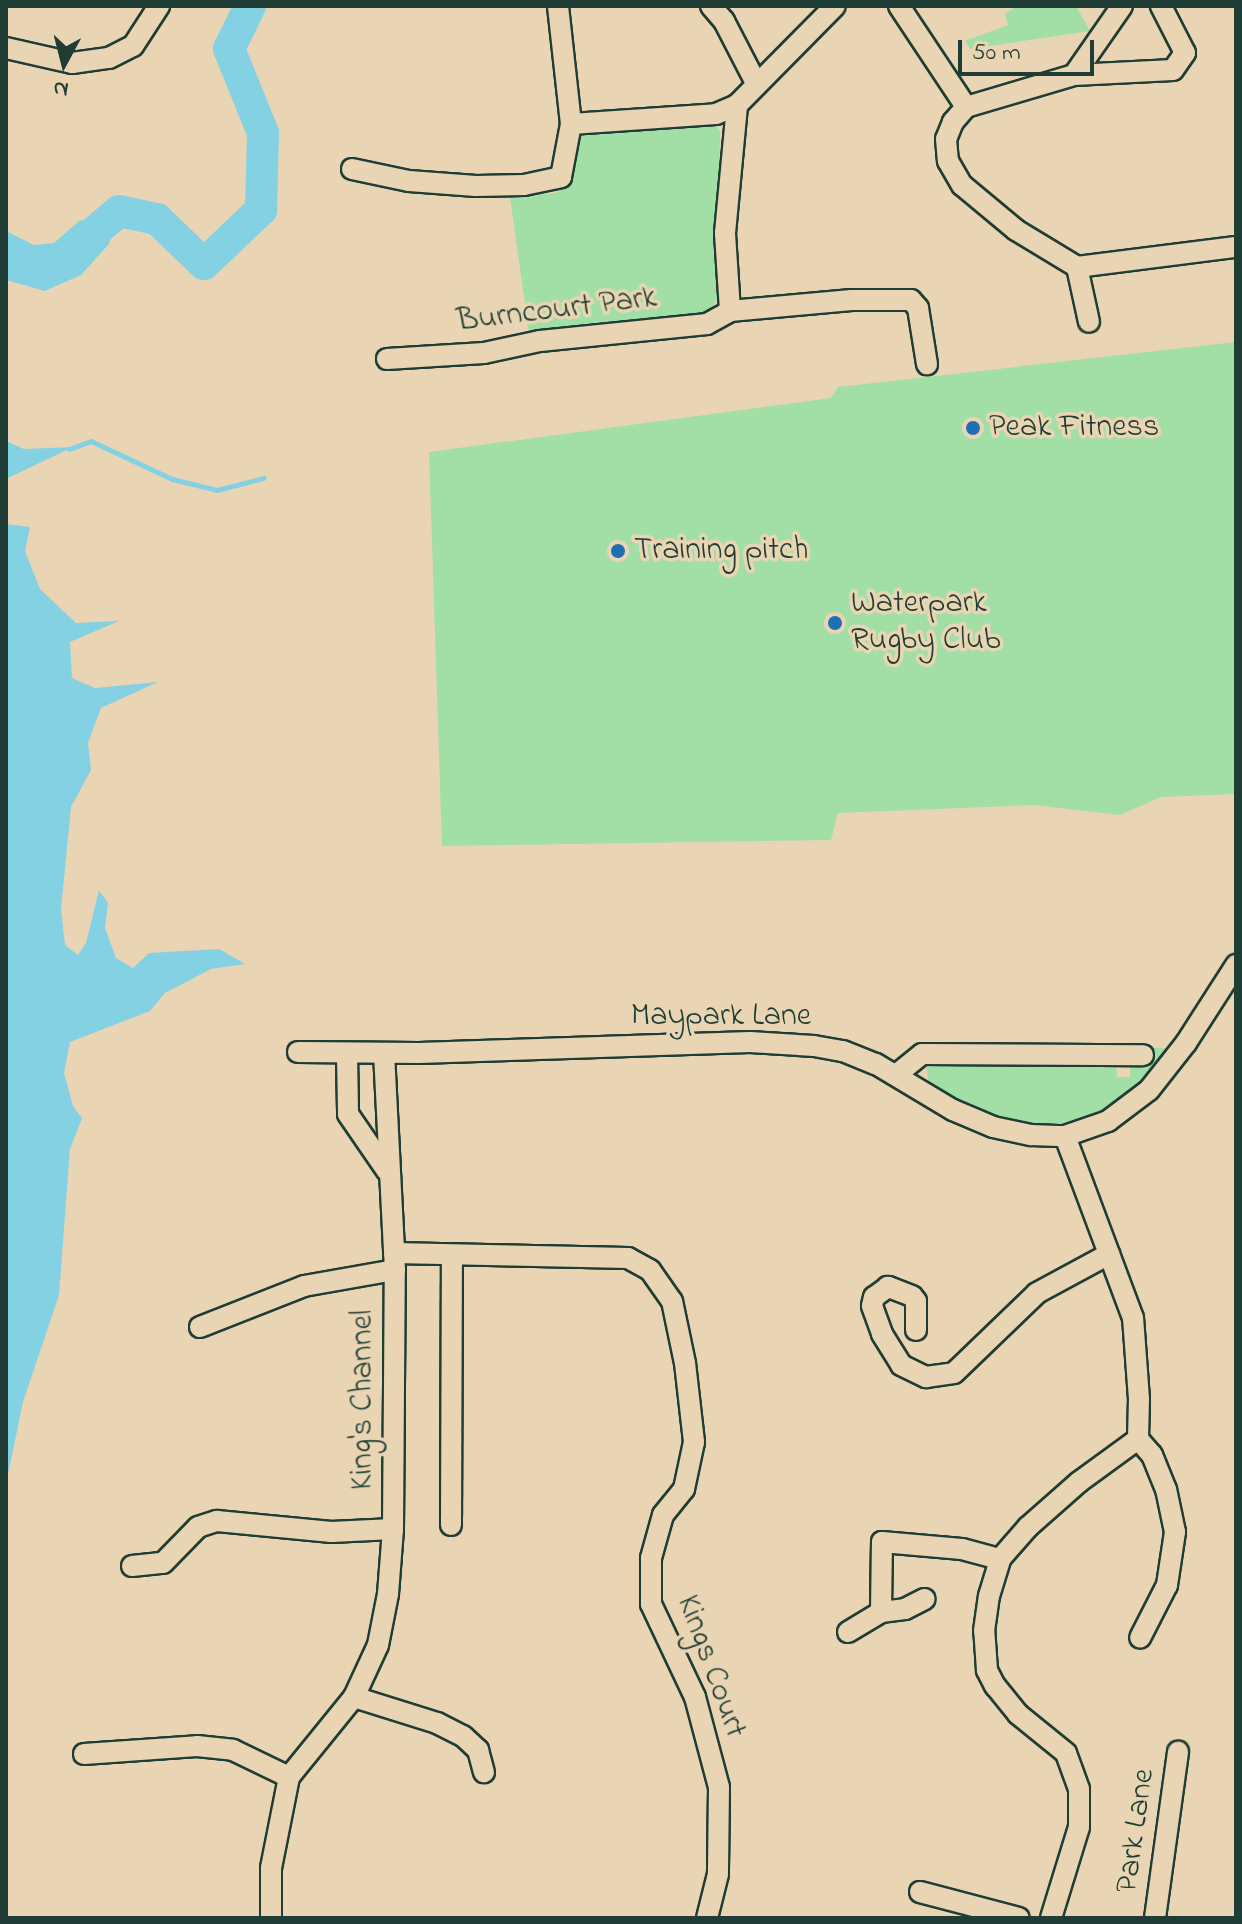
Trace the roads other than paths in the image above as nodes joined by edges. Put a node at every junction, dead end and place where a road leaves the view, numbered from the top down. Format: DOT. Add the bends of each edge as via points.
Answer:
graph roads {
  1 [pos="159,6"];
  2 [pos="558,6"];
  3 [pos="711,6"];
  4 [pos="835,6"];
  5 [pos="899,6"];
  6 [pos="1122,6"];
  7 [pos="1161,6"];
  8 [pos="6,48"];
  9 [pos="1074,75"];
  10 [pos="756,83"];
  11 [pos="737,105"];
  12 [pos="966,107"];
  13 [pos="571,124"];
  14 [pos="352,169"];
  15 [pos="1236,247"];
  16 [pos="1077,267"];
  17 [pos="730,311"];
  18 [pos="1089,322"];
  19 [pos="387,359"];
  20 [pos="927,364"];
  21 [pos="1236,965"];
  22 [pos="298,1052"];
  23 [pos="384,1053"];
  24 [pos="347,1054"];
  25 [pos="1143,1055"];
  26 [pos="896,1075"];
  27 [pos="1065,1136"];
  28 [pos="387,1171"];
  29 [pos="1109,1254"];
  30 [pos="452,1255"];
  31 [pos="394,1262"];
  32 [pos="200,1327"];
  33 [pos="916,1330"];
  34 [pos="1138,1439"];
  35 [pos="451,1525"];
  36 [pos="393,1529"];
  37 [pos="1000,1559"];
  38 [pos="132,1566"];
  39 [pos="925,1599"];
  40 [pos="881,1612"];
  41 [pos="848,1632"];
  42 [pos="1140,1638"];
  43 [pos="354,1697"];
  44 [pos="1178,1752"];
  45 [pos="84,1754"];
  46 [pos="484,1772"];
  47 [pos="289,1777"];
  48 [pos="920,1892"];
  49 [pos="268,1918"];
  50 [pos="707,1918"];
  51 [pos="1019,1918"];
  52 [pos="1051,1918"];
  53 [pos="1155,1918"];
  1 -- 8 [label="street" via="133,46 109,58 62,62"];
  2 -- 13 [label="street"];
  3 -- 10 [label="street"];
  4 -- 10 [label="street"];
  5 -- 12 [label="street"];
  6 -- 9 [label="street"];
  7 -- 9 [label="street" via="1185,53 1173,70"];
  9 -- 12 [label="street"];
  10 -- 11 [label="street"];
  11 -- 13 [label="street" via="716,114"];
  11 -- 17 [label="street" via="725,233"];
  12 -- 16 [label="street" via="946,139 948,161 962,185 1016,230"];
  13 -- 14 [label="street" via="561,177 524,185 409,181"];
  15 -- 16 [label="street"];
  16 -- 18 [label="street"];
  17 -- 19 [label="street, Burncourt Park" via="707,324 540,341 484,353"];
  17 -- 20 [label="street, Burncourt Park" via="911,300 918,308"];
  21 -- 27 [label="street, Maypark Lane" via="1149,1090 1108,1121"];
  22 -- 24 [label="street, Maypark Lane"];
  23 -- 24 [label="street, Maypark Lane"];
  23 -- 26 [label="street, Maypark Lane" via="775,1043 843,1051"];
  23 -- 28 [label="street, King's Channel"];
  24 -- 28 [label="street, King's Channel" via="348,1114"];
  25 -- 26 [label="street" via="922,1054"];
  26 -- 27 [label="street, Maypark Lane" via="993,1127"];
  27 -- 29 [label="street"];
  28 -- 31 [label="street, King's Channel"];
  29 -- 33 [label="street" via="1037,1293 954,1373 926,1377 901,1365 882,1334 874,1297 888,1287 912,1296"];
  29 -- 34 [label="street" via="1133,1318"];
  30 -- 31 [label="street, Kings Court"];
  30 -- 35 [label="street"];
  30 -- 50 [label="street, Kings Court" via="628,1258 650,1270 672,1301 694,1442 684,1489 663,1515 651,1558 651,1604 695,1697 719,1787 718,1874"];
  31 -- 32 [label="street, King's Channel" via="304,1286"];
  31 -- 36 [label="street, King's Channel"];
  34 -- 37 [label="street" via="1079,1482"];
  34 -- 42 [label="street" via="1152,1455 1166,1489 1175,1532 1167,1585"];
  36 -- 38 [label="street, King's Channel" via="331,1532 217,1521 198,1527 163,1563"];
  36 -- 43 [label="street, King's Channel" via="378,1645"];
  37 -- 40 [label="street" via="962,1549 882,1542"];
  37 -- 52 [label="street" via="984,1631 987,1670 1005,1701 1066,1753 1079,1789 1079,1827"];
  39 -- 40 [label="street"];
  40 -- 41 [label="street"];
  43 -- 46 [label="street" via="463,1736 478,1750"];
  43 -- 47 [label="street, King's Channel"];
  44 -- 53 [label="street, Park Lane"];
  45 -- 47 [label="street" via="197,1746 233,1750"];
  47 -- 49 [label="street, King's Channel" via="271,1868"];
  48 -- 51 [label="street"];
}
